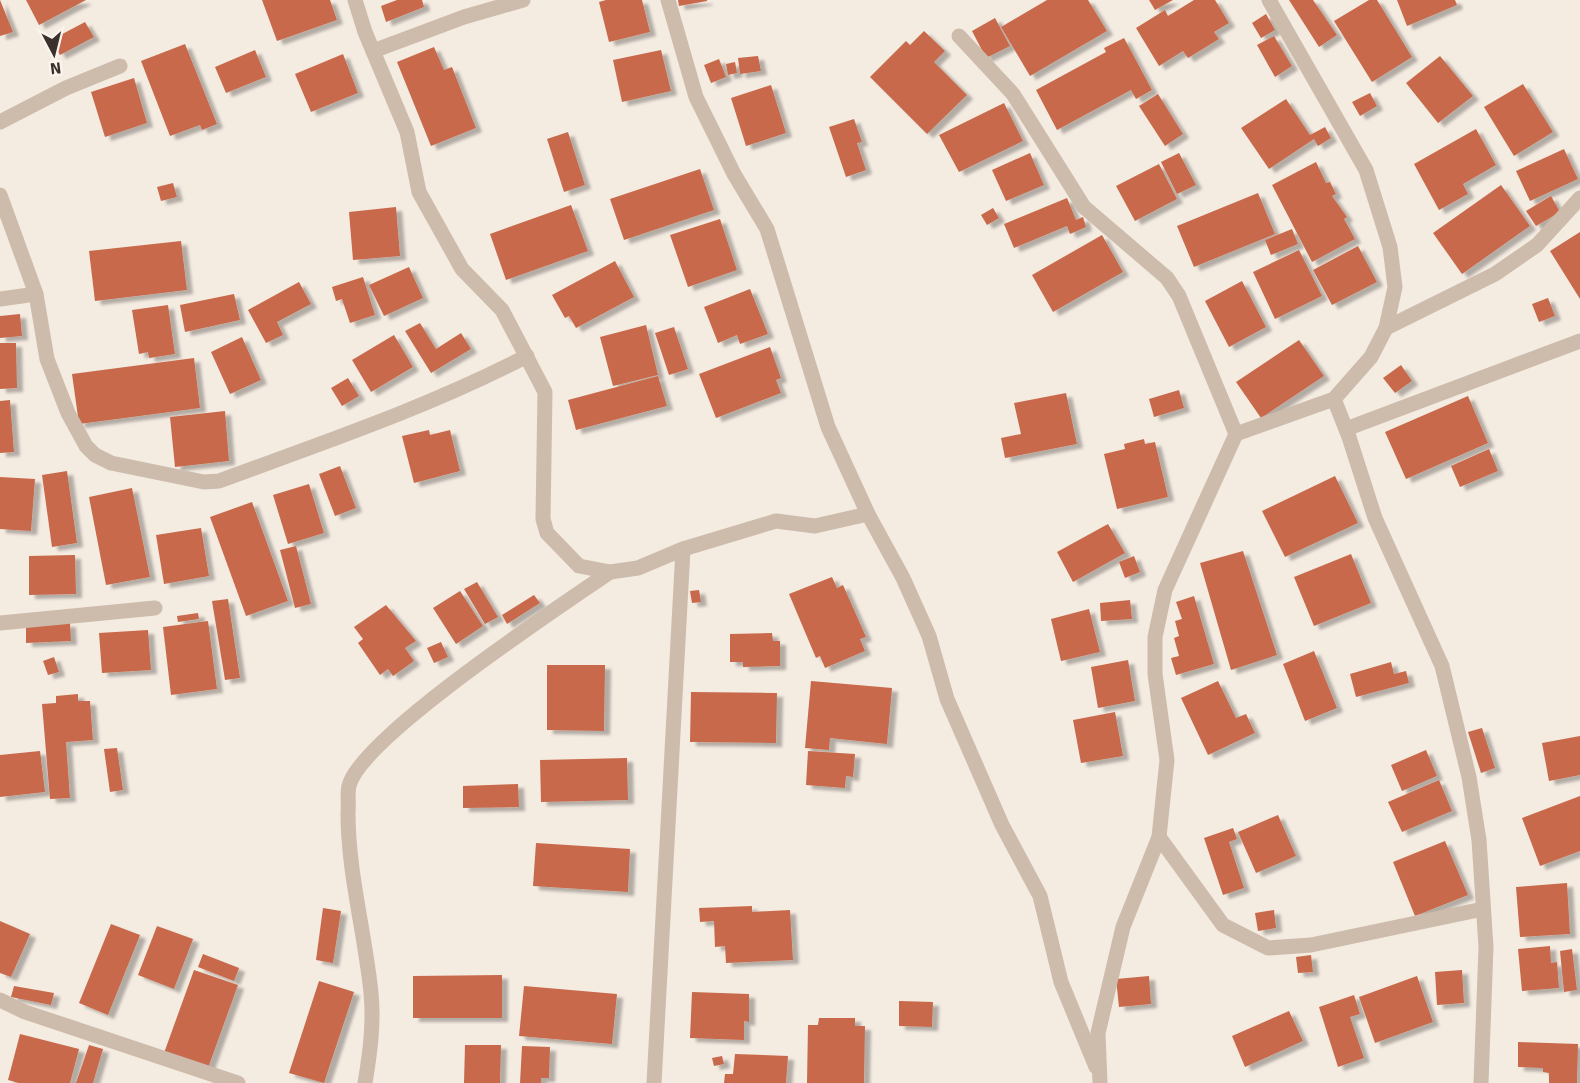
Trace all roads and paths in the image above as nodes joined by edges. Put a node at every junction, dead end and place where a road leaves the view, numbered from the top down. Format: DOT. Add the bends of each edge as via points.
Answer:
graph roads {
  1 [pos="355,0"];
  2 [pos="523,0"];
  3 [pos="668,0"];
  4 [pos="1269,0"];
  5 [pos="959,36"];
  6 [pos="373,51"];
  7 [pos="120,66"];
  8 [pos="0,122"];
  9 [pos="0,195"];
  10 [pos="1580,198"];
  11 [pos="36,294"];
  12 [pos="0,300"];
  13 [pos="1386,328"];
  14 [pos="1580,341"];
  15 [pos="527,356"];
  16 [pos="1334,399"];
  17 [pos="1346,429"];
  18 [pos="1236,434"];
  19 [pos="868,514"];
  20 [pos="683,549"];
  21 [pos="610,572"];
  22 [pos="155,608"];
  23 [pos="0,623"];
  24 [pos="1159,837"];
  25 [pos="1484,909"];
  26 [pos="0,1000"];
  27 [pos="1100,1079"];
  28 [pos="238,1083"];
  29 [pos="365,1083"];
  30 [pos="654,1083"];
  31 [pos="1481,1083"];
  1 -- 6 [label="street"];
  2 -- 6 [label="street"];
  3 -- 19 [label="street" via="696,97 734,174 767,229 828,427"];
  4 -- 13 [label="street" via="1366,170 1390,247 1395,287"];
  5 -- 18 [label="street" via="1013,94 1083,207 1167,278 1179,296"];
  6 -- 15 [label="street" via="407,132 418,192 462,269 502,310"];
  7 -- 8 [label="street"];
  9 -- 11 [label="street"];
  10 -- 13 [label="street" via="1537,245 1495,274"];
  11 -- 12 [label="street"];
  11 -- 15 [label="street" via="47,359 86,446 111,463 204,482 219,482 324,443 495,373"];
  13 -- 16 [label="street" via="1371,357"];
  14 -- 17 [label="street"];
  15 -- 21 [label="street" via="545,392 543,495 547,533 579,566"];
  16 -- 17 [label="street"];
  16 -- 18 [label="street"];
  17 -- 25 [label="street" via="1374,518 1449,689 1476,819"];
  18 -- 24 [label="street" via="1165,590 1155,637 1155,674 1167,760"];
  19 -- 20 [label="street" via="815,526 776,521"];
  19 -- 27 [label="street" via="907,587 929,636 947,699 1002,825 1040,896 1061,982"];
  20 -- 21 [label="street" via="638,568"];
  20 -- 30 [label="street"];
  21 -- 29 [label="street" via="426,704 359,764 349,786 348,838 371,992 373,1022"];
  22 -- 23 [label="street"];
  24 -- 25 [label="street" via="1223,925 1268,948 1311,945"];
  24 -- 27 [label="street" via="1122,927 1098,1033"];
  25 -- 31 [label="street"];
  26 -- 28 [label="street" via="25,1012"];
}
